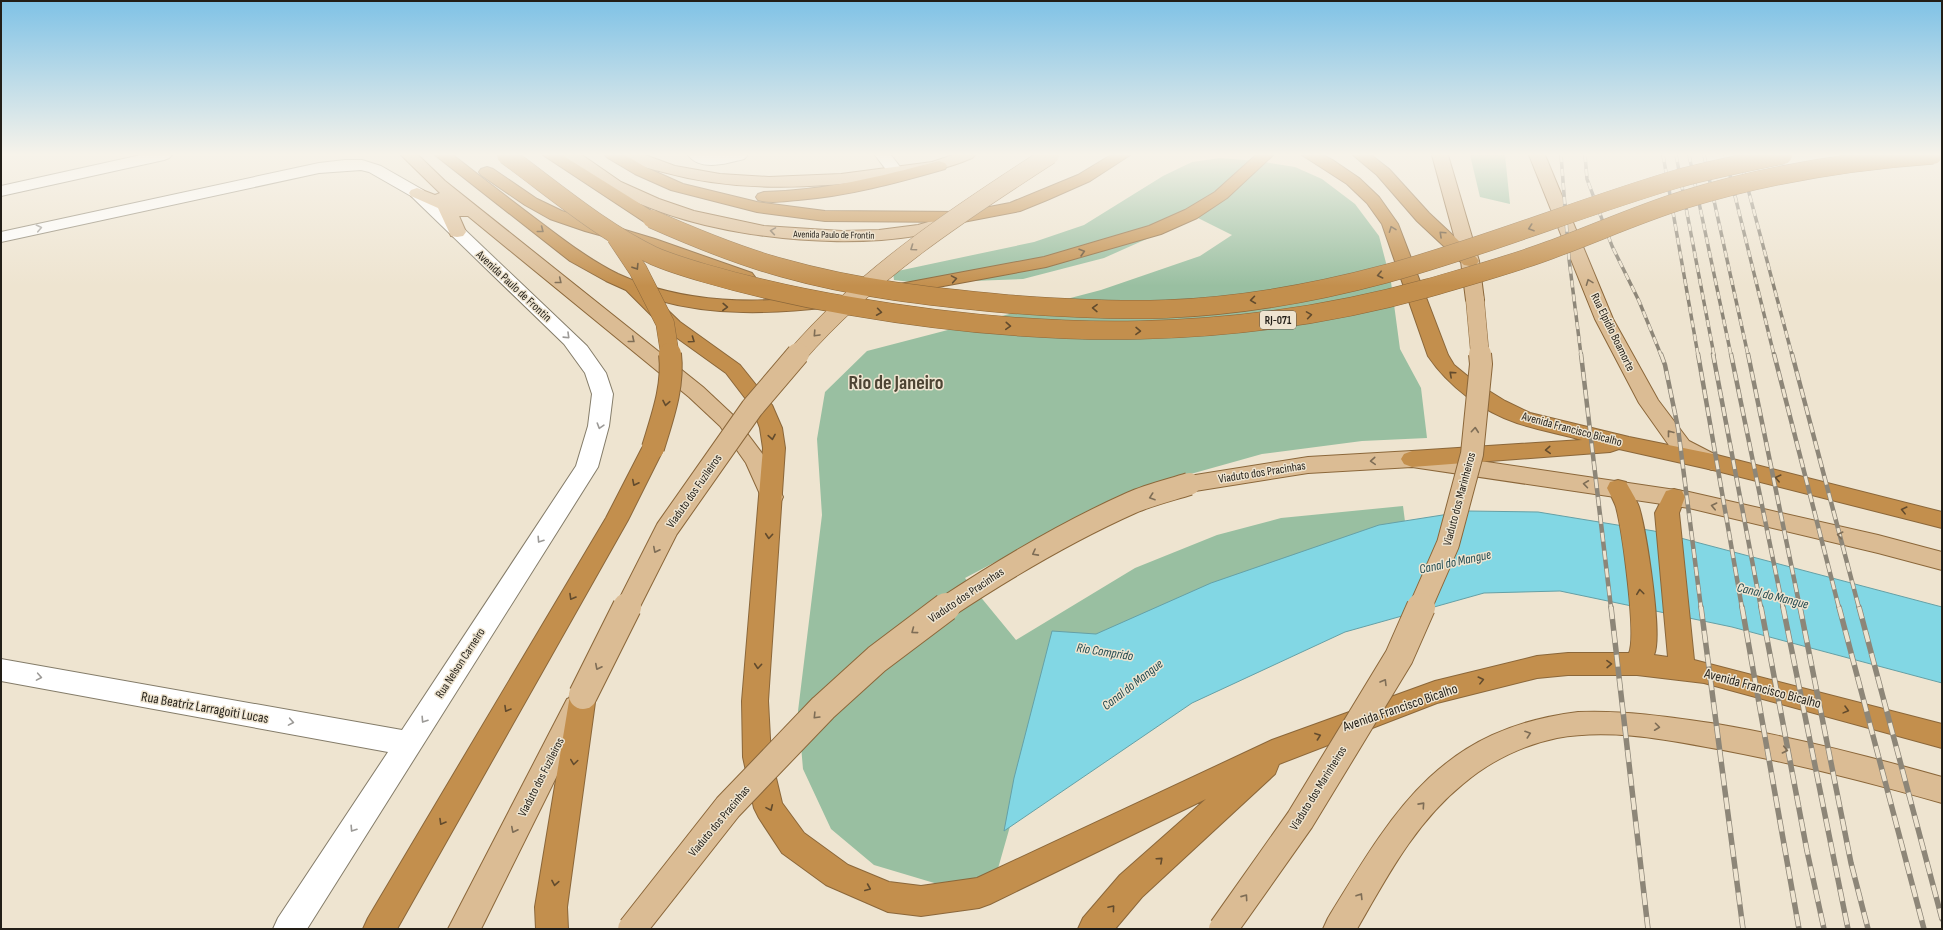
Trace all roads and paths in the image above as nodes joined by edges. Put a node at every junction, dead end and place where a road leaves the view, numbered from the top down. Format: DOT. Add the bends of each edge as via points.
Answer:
graph roads {
  1 [pos="178,198"];
  2 [pos="423,198"];
  3 [pos="429,198"];
  4 [pos="442,198"];
  5 [pos="456,198"];
  6 [pos="500,198"];
  7 [pos="526,198"];
  8 [pos="566,198"];
  9 [pos="619,198"];
  10 [pos="646,198"];
  11 [pos="721,198"];
  12 [pos="983,198"];
  13 [pos="1037,198"];
  14 [pos="1216,198"];
  15 [pos="1371,198"];
  16 [pos="1406,198"];
  17 [pos="1452,198"];
  18 [pos="1555,198"];
  19 [pos="1617,198"];
  20 [pos="1690,198"];
  21 [pos="444,205"];
  22 [pos="963,217"];
  23 [pos="485,221"];
  24 [pos="457,232"];
  25 [pos="615,234"];
  26 [pos="1,237"];
  27 [pos="1470,261"];
  28 [pos="633,286"];
  29 [pos="847,299"];
  30 [pos="602,387"];
  31 [pos="1629,444"];
  32 [pos="1412,458"];
  33 [pos="1713,462"];
  34 [pos="1618,488"];
  35 [pos="1674,497"];
  36 [pos="772,498"];
  37 [pos="1942,520"];
  38 [pos="1942,561"];
  39 [pos="1637,664"];
  40 [pos="1682,668"];
  41 [pos="1,670"];
  42 [pos="583,695"];
  43 [pos="1942,736"];
  44 [pos="408,743"];
  45 [pos="1282,749"];
  46 [pos="1942,790"];
  47 [pos="289,929"];
  48 [pos="379,929"];
  49 [pos="464,929"];
  50 [pos="552,929"];
  51 [pos="632,929"];
  52 [pos="1094,929"];
  53 [pos="1223,929"];
  54 [pos="1339,929"];
  26 -- 1 [label="street, Avenida Paulo de Frontin, one-way"];
  2 -- 24 [label="street, Avenida Paulo de Frontin"];
  3 -- 21 [label="main road"];
  4 -- 21 [label="main road"];
  5 -- 23 [label="main road"];
  6 -- 28 [label="highway, one-way" via="578,258"];
  7 -- 29 [label="highway" via="556,215 649,243 733,273"];
  8 -- 25 [label="highway, RJ-071, bridge"];
  19 -- 9 [label="highway, RJ-071, one-way, bridge" via="1483,245 1386,274 1301,293 1211,306 1140,309 966,301 901,294 828,280 772,267 719,249 652,219"];
  22 -- 10 [label="main road, Avenida Paulo de Frontin, one-way" via="913,231 867,236 781,233 710,221 675,211"];
  11 -- 22 [label="highway" via="757,207 825,216"];
  12 -- 42 [label="main road, Viaduto dos Fuzileiros, one-way, bridge" via="895,261 817,332 752,408 667,529"];
  13 -- 22 [label="highway, Avenida Paulo de Frontin" via="1014,207"];
  29 -- 14 [label="highway, one-way" via="1046,262 1155,230 1191,214"];
  31 -- 15 [label="highway, Avenida Francisco Bicalho, one-way" via="1524,418 1469,388 1447,369 1432,339 1390,224"];
  27 -- 16 [label="highway, one-way"];
  17 -- 27 [label="main road, Viaduto dos Marinheiros"];
  33 -- 18 [label="main road, Rua Elpídio Boamorte, one-way" via="1681,446 1649,403 1604,319"];
  25 -- 20 [label="highway, RJ-071, one-way, bridge" via="656,257 691,269 815,301 954,322 1052,329 1146,331 1219,328 1313,315 1405,295 1507,265"];
  21 -- 23 [label="main road"];
  21 -- 24 [label="main road"];
  23 -- 36 [label="main road, one-way" via="696,392 727,421 756,461"];
  24 -- 30 [label="street, Avenida Paulo de Frontin, one-way" via="571,340 588,360"];
  25 -- 48 [label="highway, one-way, bridge" via="641,276 665,323 671,364 667,404 653,448 616,520"];
  53 -- 27 [label="main road, Viaduto dos Marinheiros, one-way, bridge" via="1300,820 1399,657 1448,544 1472,454 1481,364"];
  28 -- 29 [label="highway, one-way" via="688,302 713,306 769,308"];
  28 -- 36 [label="highway, Avenida Francisco Bicalho, one-way" via="673,326 732,369 762,405 771,428 774,448"];
  30 -- 44 [label="street, Rua Nelson Carneiro, one-way" via="602,419 588,467"];
  31 -- 32 [label="highway, one-way"];
  31 -- 33 [label="highway, Avenida Francisco Bicalho"];
  34 -- 32 [label="main road, one-way"];
  32 -- 51 [label="main road, Viaduto dos Pracinhas, one-way, bridge" via="1308,465 1189,484 1132,503 1005,568 939,612 877,659 823,708 728,807"];
  37 -- 33 [label="highway, Avenida Francisco Bicalho, one-way"];
  34 -- 35 [label="main road"];
  39 -- 34 [label="highway, one-way" via="1644,649 1645,630 1632,525 1627,505"];
  38 -- 35 [label="main road, one-way"];
  35 -- 40 [label="highway" via="1667,513"];
  36 -- 45 [label="highway, Avenida Francisco Bicalho, one-way" via="755,701 756,757 769,808 793,843 837,875 888,897 921,901 979,893"];
  39 -- 40 [label="highway, Avenida Francisco Bicalho"];
  45 -- 39 [label="highway, Avenida Francisco Bicalho, one-way" via="1435,692 1537,667 1568,664"];
  40 -- 43 [label="highway, Avenida Francisco Bicalho, one-way"];
  41 -- 44 [label="street, Rua Beatriz Larragoiti Lucas, one-way"];
  42 -- 49 [label="main road, Viaduto dos Fuzileiros, one-way"];
  42 -- 50 [label="highway, one-way" via="551,907"];
  44 -- 47 [label="street, Rua Nelson Carneiro, one-way"];
  52 -- 45 [label="highway, one-way" via="1131,886"];
  54 -- 46 [label="main road, one-way" via="1397,835 1436,790 1453,774 1479,756 1539,730 1602,723 1636,724 1726,738 1853,765"];
}
